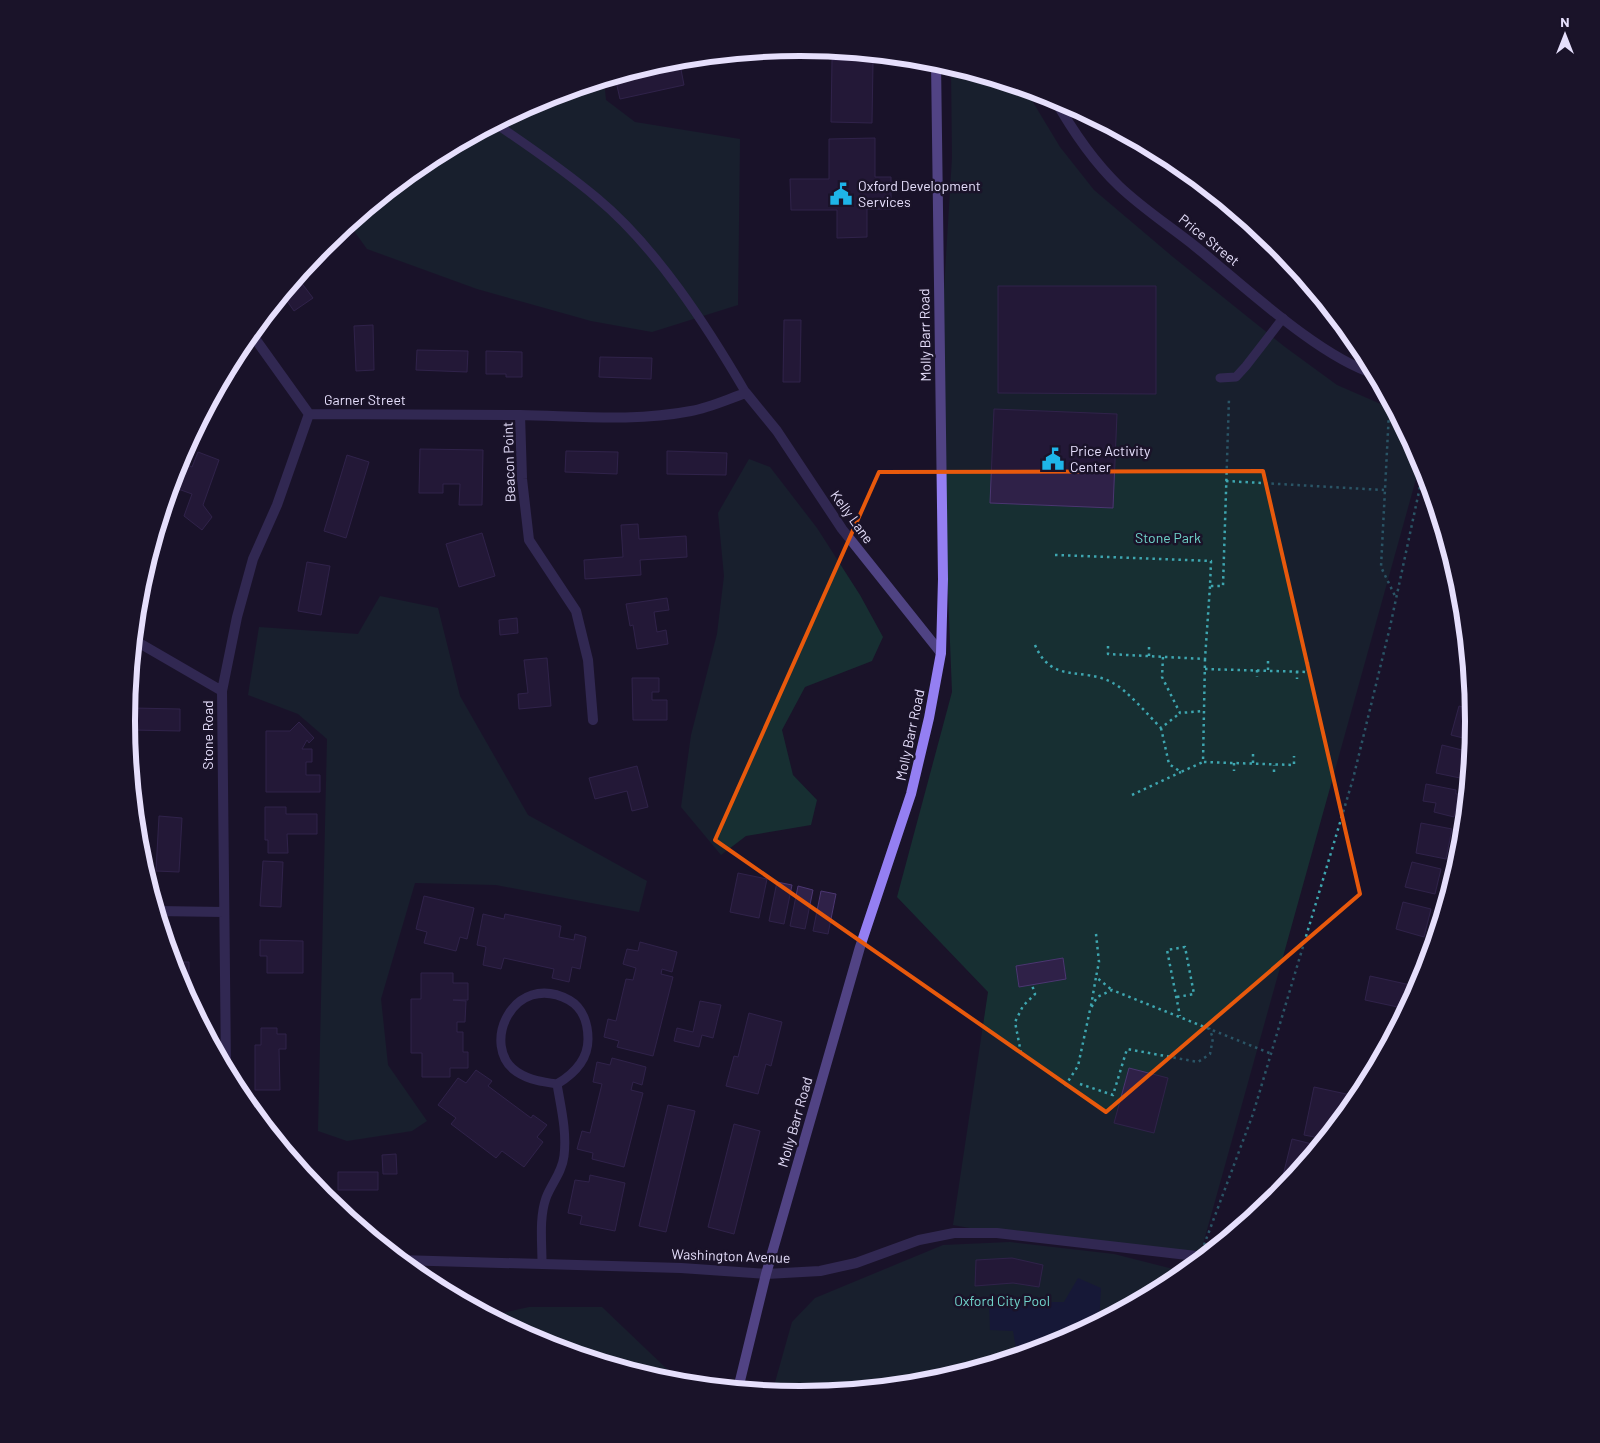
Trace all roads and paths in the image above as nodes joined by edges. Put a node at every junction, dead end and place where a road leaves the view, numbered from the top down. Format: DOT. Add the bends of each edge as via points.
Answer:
graph roads {
  1 [pos="936,70"];
  2 [pos="1061,110"];
  3 [pos="501,128"];
  4 [pos="1283,318"];
  5 [pos="256,340"];
  6 [pos="1365,371"];
  7 [pos="1220,378"];
  8 [pos="746,392"];
  9 [pos="1229,398"];
  10 [pos="1389,412"];
  11 [pos="309,414"];
  12 [pos="520,415"];
  13 [pos="1226,481"];
  14 [pos="1421,483"];
  15 [pos="1384,490"];
  16 [pos="1055,555"];
  17 [pos="1210,586"];
  18 [pos="1396,598"];
  19 [pos="139,643"];
  20 [pos="1035,645"];
  21 [pos="1108,646"];
  22 [pos="1149,647"];
  23 [pos="940,653"];
  24 [pos="1149,656"];
  25 [pos="1163,657"];
  26 [pos="1206,659"];
  27 [pos="1268,661"];
  28 [pos="1308,662"];
  29 [pos="1205,669"];
  30 [pos="1257,670"];
  31 [pos="1268,670"];
  32 [pos="1297,671"];
  33 [pos="1257,677"];
  34 [pos="1298,679"];
  35 [pos="222,690"];
  36 [pos="1204,711"];
  37 [pos="1180,712"];
  38 [pos="593,720"];
  39 [pos="1161,728"];
  40 [pos="1253,754"];
  41 [pos="1294,756"];
  42 [pos="1203,762"];
  43 [pos="1234,763"];
  44 [pos="1253,764"];
  45 [pos="1274,765"];
  46 [pos="1234,770"];
  47 [pos="1181,772"];
  48 [pos="1274,772"];
  49 [pos="1132,795"];
  50 [pos="162,911"];
  51 [pos="224,912"];
  52 [pos="1096,934"];
  53 [pos="1096,977"];
  54 [pos="1032,985"];
  55 [pos="1112,990"];
  56 [pos="1176,997"];
  57 [pos="1090,1010"];
  58 [pos="1180,1016"];
  59 [pos="1209,1028"];
  60 [pos="1021,1053"];
  61 [pos="1272,1054"];
  62 [pos="226,1057"];
  63 [pos="557,1084"];
  64 [pos="1080,1084"];
  65 [pos="1065,1086"];
  66 [pos="1206,1248"];
  67 [pos="1197,1255"];
  68 [pos="410,1260"];
  69 [pos="542,1263"];
  70 [pos="766,1274"];
  71 [pos="739,1383"];
  1 -- 23 [label="main road, Molly Barr Road" via="943,579"];
  2 -- 4 [label="street, Price Street" via="1084,147 1120,186"];
  3 -- 8 [label="lane" via="597,198 637,237 714,338"];
  4 -- 6 [label="street, Price Street" via="1320,345"];
  4 -- 7 [label="lane" via="1236,377"];
  5 -- 11 [label="street, Garner Street"];
  8 -- 12 [label="street, Beacon Point" via="691,411 643,416"];
  8 -- 23 [label="street, Kelly Lane" via="777,431 842,529"];
  9 -- 13 [label="path"];
  10 -- 15 [label="path"];
  11 -- 12 [label="street, Garner Street"];
  11 -- 35 [label="street, Stone Road" via="277,505 253,559"];
  12 -- 38 [label="street, Beacon Point" via="522,479 529,540 576,611 588,660"];
  13 -- 15 [label="path"];
  13 -- 17 [label="path" via="1224,586"];
  14 -- 18 [label="path"];
  15 -- 18 [label="path" via="1381,567"];
  16 -- 17 [label="path" via="1210,561"];
  17 -- 26 [label="path"];
  18 -- 61 [label="path" via="1354,779"];
  19 -- 35 [label="street"];
  20 -- 39 [label="path" via="1039,655 1054,670 1093,676 1114,684"];
  21 -- 24 [label="path" via="1108,654"];
  22 -- 24 [label="path"];
  23 -- 70 [label="main road, Molly Barr Road" via="911,794 860,947"];
  24 -- 25 [label="path"];
  25 -- 26 [label="path"];
  25 -- 37 [label="path" via="1162,677"];
  26 -- 29 [label="path"];
  27 -- 31 [label="path"];
  28 -- 32 [label="path" via="1308,672"];
  29 -- 30 [label="path"];
  29 -- 36 [label="path"];
  30 -- 31 [label="path"];
  30 -- 33 [label="path"];
  31 -- 32 [label="path"];
  32 -- 34 [label="path"];
  35 -- 51 [label="street, Stone Road"];
  36 -- 37 [label="path"];
  36 -- 42 [label="path"];
  37 -- 39 [label="path"];
  39 -- 47 [label="path" via="1170,764"];
  40 -- 44 [label="path"];
  41 -- 45 [label="path" via="1294,765"];
  42 -- 43 [label="path"];
  42 -- 47 [label="path"];
  43 -- 44 [label="path"];
  43 -- 46 [label="path"];
  44 -- 45 [label="path"];
  45 -- 48 [label="path"];
  47 -- 49 [label="path"];
  50 -- 51 [label="street"];
  51 -- 62 [label="street, Stone Road"];
  52 -- 53 [label="path" via="1099,962"];
  53 -- 55 [label="path"];
  53 -- 57 [label="path"];
  54 -- 60 [label="path" via="1035,994 1023,1006 1015,1022"];
  55 -- 57 [label="path" via="1098,997"];
  55 -- 58 [label="path"];
  56 -- 56 [label="path" via="1167,950 1185,947 1194,994"];
  56 -- 58 [label="path"];
  57 -- 65 [label="path" via="1078,1066"];
  58 -- 59 [label="path"];
  59 -- 61 [label="path"];
  59 -- 64 [label="path" via="1213,1038 1210,1054 1198,1062 1127,1049 1113,1095"];
  61 -- 66 [label="path"];
  63 -- 63 [label="lane" via="570,1077 582,1062 588,1046 588,1031 584,1015 573,1003 561,996 535,994 518,1002 507,1014 502,1044 506,1060 516,1072 531,1080"];
  63 -- 69 [label="lane" via="565,1135 564,1158 546,1197 542,1217"];
  67 -- 70 [label="street, Washington Avenue" via="997,1233 954,1234 918,1240 856,1263 820,1270"];
  68 -- 69 [label="street, Washington Avenue"];
  69 -- 70 [label="street, Washington Avenue"];
  70 -- 71 [label="main road, Molly Barr Road"];
}
